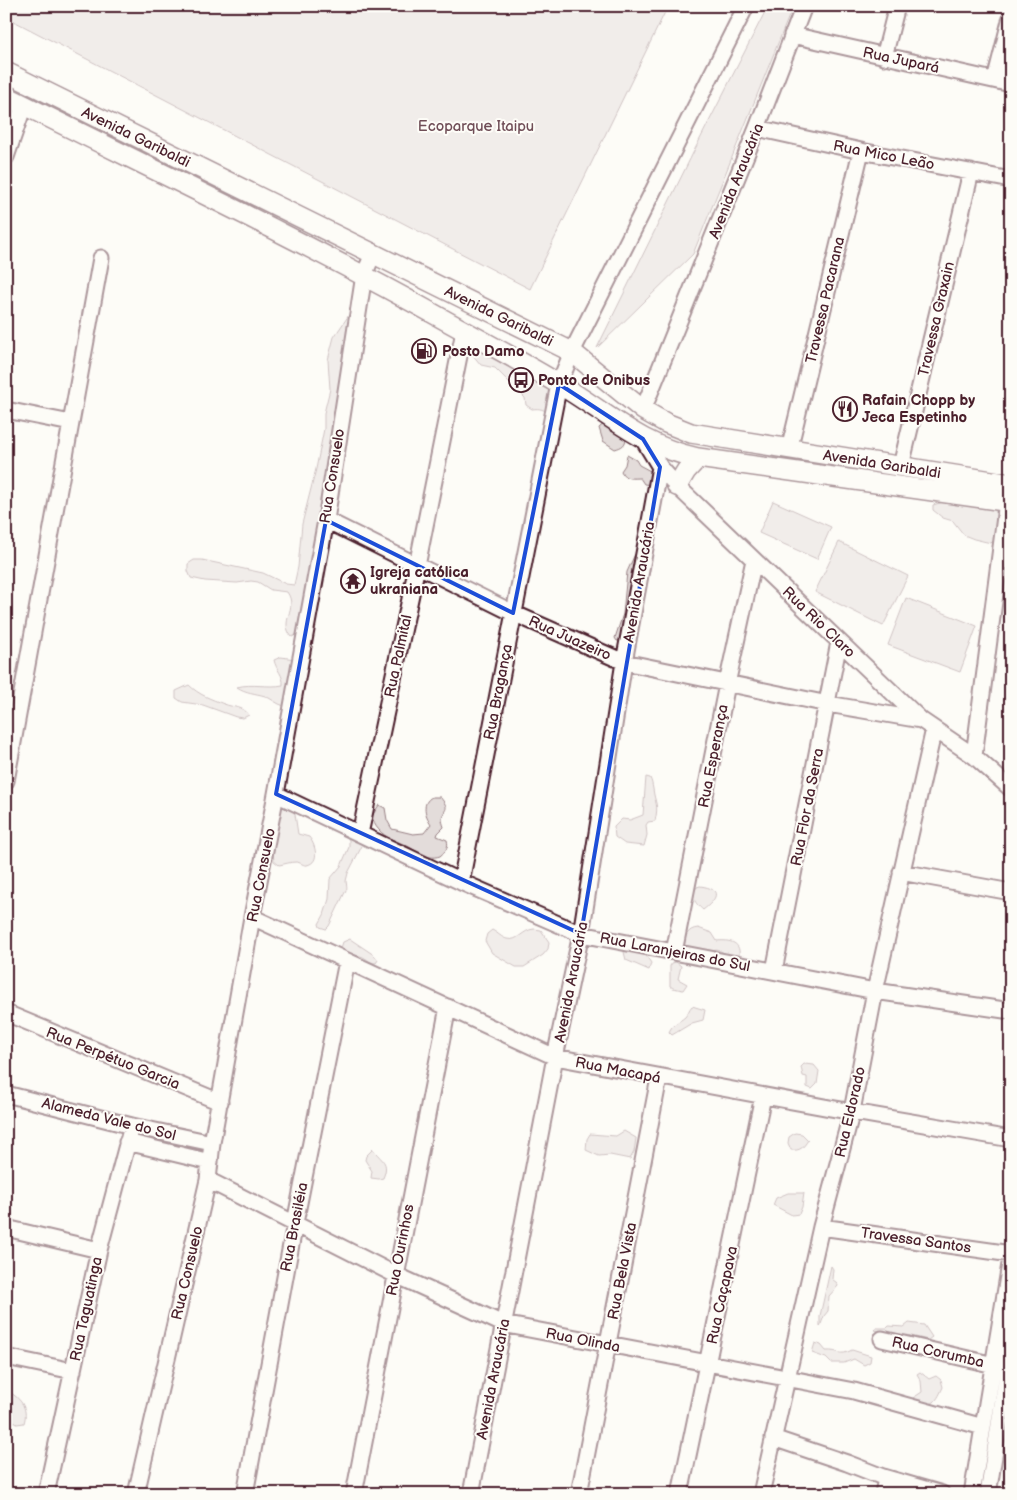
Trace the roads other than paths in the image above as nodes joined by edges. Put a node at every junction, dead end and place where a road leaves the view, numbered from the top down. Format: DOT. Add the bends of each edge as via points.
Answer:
graph roads {
  1 [pos="746,6"];
  2 [pos="804,6"];
  3 [pos="897,6"];
  4 [pos="1011,17"];
  5 [pos="792,35"];
  6 [pos="884,57"];
  7 [pos="6,72"];
  8 [pos="995,80"];
  9 [pos="1011,84"];
  10 [pos="6,96"];
  11 [pos="24,105"];
  12 [pos="757,128"];
  13 [pos="124,130"];
  14 [pos="114,149"];
  15 [pos="861,151"];
  16 [pos="6,157"];
  17 [pos="972,172"];
  18 [pos="1011,180"];
  19 [pos="373,254"];
  20 [pos="101,258"];
  21 [pos="364,275"];
  22 [pos="464,331"];
  23 [pos="572,352"];
  24 [pos="559,384"];
  25 [pos="6,410"];
  26 [pos="643,410"];
  27 [pos="71,423"];
  28 [pos="621,426"];
  29 [pos="643,440"];
  30 [pos="789,450"];
  31 [pos="698,458"];
  32 [pos="901,466"];
  33 [pos="660,468"];
  34 [pos="677,486"];
  35 [pos="1010,491"];
  36 [pos="326,520"];
  37 [pos="754,560"];
  38 [pos="417,566"];
  39 [pos="513,613"];
  40 [pos="839,642"];
  41 [pos="624,662"];
  42 [pos="727,684"];
  43 [pos="828,704"];
  44 [pos="921,720"];
  45 [pos="934,729"];
  46 [pos="974,756"];
  47 [pos="6,781"];
  48 [pos="1011,789"];
  49 [pos="276,794"];
  50 [pos="360,834"];
  51 [pos="902,872"];
  52 [pos="461,882"];
  53 [pos="1011,892"];
  54 [pos="252,917"];
  55 [pos="581,934"];
  56 [pos="674,952"];
  57 [pos="348,961"];
  58 [pos="774,971"];
  59 [pos="875,991"];
  60 [pos="448,1007"];
  61 [pos="1011,1011"];
  62 [pos="6,1013"];
  63 [pos="555,1057"];
  64 [pos="659,1078"];
  65 [pos="6,1094"];
  66 [pos="763,1096"];
  67 [pos="220,1102"];
  68 [pos="852,1111"];
  69 [pos="132,1126"];
  70 [pos="1011,1138"];
  71 [pos="127,1142"];
  72 [pos="212,1144"];
  73 [pos="210,1162"];
  74 [pos="208,1180"];
  75 [pos="295,1223"];
  76 [pos="821,1227"];
  77 [pos="6,1228"];
  78 [pos="99,1250"];
  79 [pos="1011,1254"];
  80 [pos="1011,1258"];
  81 [pos="396,1275"];
  82 [pos="504,1324"];
  83 [pos="882,1339"];
  84 [pos="608,1345"];
  85 [pos="1011,1348"];
  86 [pos="6,1357"];
  87 [pos="708,1362"];
  88 [pos="994,1365"];
  89 [pos="73,1371"];
  90 [pos="788,1378"];
  91 [pos="983,1427"];
  92 [pos="773,1438"];
  93 [pos="886,1478"];
  94 [pos="46,1494"];
  95 [pos="136,1494"];
  96 [pos="245,1494"];
  97 [pos="354,1494"];
  98 [pos="471,1494"];
  99 [pos="579,1494"];
  100 [pos="680,1494"];
  101 [pos="761,1494"];
  102 [pos="883,1494"];
  103 [pos="942,1494"];
  104 [pos="972,1494"];
  105 [pos="988,1494"];
  1 -- 23 [label="street"];
  2 -- 5 [label="street, Avenida Araucária"];
  3 -- 6 [label="street"];
  4 -- 8 [label="street"];
  5 -- 6 [label="street, Rua Jupará"];
  5 -- 12 [label="street, Avenida Araucária"];
  6 -- 8 [label="street, Rua Jupará"];
  7 -- 13 [label="main road, Avenida Garibaldi"];
  8 -- 9 [label="street, Rua Jupará"];
  10 -- 11 [label="main road, Avenida Garibaldi"];
  11 -- 14 [label="main road, Avenida Garibaldi"];
  11 -- 16 [label="street"];
  12 -- 15 [label="street, Rua Mico Leão"];
  12 -- 26 [label="street, Avenida Araucária"];
  13 -- 14 [label="main road"];
  13 -- 19 [label="main road, Avenida Garibaldi"];
  14 -- 21 [label="main road, Avenida Garibaldi"];
  15 -- 17 [label="street, Rua Mico Leão"];
  15 -- 30 [label="street, Travessa Pacarana"];
  17 -- 18 [label="street, Rua Mico Leão"];
  17 -- 32 [label="street, Travessa Graxain"];
  19 -- 21 [label="street, Rua Consuelo"];
  19 -- 23 [label="main road, Avenida Garibaldi"];
  20 -- 27 [label="street"];
  21 -- 22 [label="main road, Avenida Garibaldi"];
  21 -- 36 [label="street, Rua Consuelo"];
  22 -- 24 [label="main road, Avenida Garibaldi"];
  22 -- 38 [label="street, Rua Palmital"];
  23 -- 24 [label="street, Rua Bragança"];
  23 -- 26 [label="main road, Avenida Garibaldi"];
  24 -- 28 [label="main road, Avenida Garibaldi"];
  24 -- 39 [label="street, Rua Bragança"];
  25 -- 27 [label="street"];
  26 -- 28 [label="main road" via="632,422"];
  26 -- 30 [label="main road, Avenida Garibaldi" via="691,433"];
  27 -- 47 [label="street"];
  28 -- 29 [label="main road, Avenida Garibaldi"];
  29 -- 31 [label="main road, Avenida Garibaldi"];
  29 -- 33 [label="street, Rua Rio Claro"];
  30 -- 32 [label="main road, Avenida Garibaldi"];
  31 -- 34 [label="main road"];
  31 -- 35 [label="main road, Avenida Garibaldi"];
  32 -- 35 [label="main road, Avenida Garibaldi"];
  33 -- 34 [label="street, Rua Rio Claro"];
  33 -- 41 [label="street, Avenida Araucária"];
  34 -- 37 [label="street, Rua Rio Claro"];
  35 -- 46 [label="street"];
  36 -- 38 [label="street, Rua Juazeiro"];
  36 -- 49 [label="street, Rua Consuelo"];
  37 -- 40 [label="street, Rua Rio Claro"];
  37 -- 42 [label="street, Rua Esperança"];
  38 -- 39 [label="street, Rua Juazeiro"];
  38 -- 50 [label="street, Rua Palmital"];
  39 -- 41 [label="street, Rua Juazeiro"];
  39 -- 52 [label="street, Rua Bragança"];
  40 -- 43 [label="street, Rua Flor da Serra"];
  40 -- 44 [label="street, Rua Rio Claro"];
  41 -- 42 [label="street, Rua Juazeiro"];
  41 -- 55 [label="street, Avenida Araucária"];
  42 -- 43 [label="street, Rua Juazeiro"];
  42 -- 56 [label="street, Rua Esperança"];
  43 -- 44 [label="street, Rua Juazeiro"];
  43 -- 58 [label="street, Rua Flor da Serra"];
  44 -- 45 [label="street, Rua Rio Claro"];
  45 -- 46 [label="street, Rua Rio Claro"];
  45 -- 51 [label="street, Rua Eldorado"];
  46 -- 48 [label="street, Rua Rio Claro"];
  49 -- 50 [label="street, Rua Laranjeiras do Sul"];
  49 -- 54 [label="street, Rua Consuelo"];
  50 -- 52 [label="street, Rua Laranjeiras do Sul"];
  51 -- 53 [label="street"];
  51 -- 59 [label="street, Rua Eldorado"];
  52 -- 55 [label="street, Rua Laranjeiras do Sul"];
  54 -- 57 [label="street, Rua Macapá"];
  54 -- 67 [label="street, Rua Consuelo"];
  55 -- 56 [label="street, Rua Laranjeiras do Sul"];
  55 -- 63 [label="street, Avenida Araucária"];
  56 -- 58 [label="street, Rua Laranjeiras do Sul"];
  57 -- 60 [label="street, Rua Macapá"];
  57 -- 75 [label="street, Rua Brasiléia"];
  58 -- 59 [label="street, Rua Laranjeiras do Sul"];
  59 -- 61 [label="street, Rua Laranjeiras do Sul"];
  59 -- 68 [label="street, Rua Eldorado"];
  60 -- 63 [label="street, Rua Macapá"];
  60 -- 81 [label="street, Rua Ourinhos"];
  62 -- 67 [label="street, Rua Perpétuo Garcia"];
  63 -- 64 [label="street, Rua Macapá"];
  63 -- 82 [label="street, Avenida Araucária"];
  64 -- 66 [label="street, Rua Macapá"];
  64 -- 84 [label="street, Rua Bela Vista"];
  65 -- 69 [label="street, Alameda Vale do Sol"];
  66 -- 68 [label="street, Rua Macapá"];
  66 -- 87 [label="street, Rua Caçapava"];
  67 -- 72 [label="street, Rua Consuelo"];
  68 -- 70 [label="street, Rua Macapá"];
  68 -- 76 [label="street, Rua Eldorado"];
  69 -- 71 [label="street, Rua Taguatinga"];
  69 -- 72 [label="street, Alameda Vale do Sol"];
  71 -- 73 [label="street, Alameda Vale do Sol"];
  71 -- 78 [label="street, Rua Taguatinga"];
  72 -- 73 [label="street, Rua Consuelo"];
  73 -- 74 [label="street, Rua Consuelo"];
  74 -- 75 [label="street, Rua Olinda"];
  74 -- 95 [label="street, Rua Consuelo"];
  75 -- 81 [label="street, Rua Olinda"];
  75 -- 96 [label="street, Rua Brasiléia"];
  76 -- 79 [label="street, Travessa Santos"];
  76 -- 90 [label="street, Rua Eldorado"];
  77 -- 78 [label="street"];
  78 -- 89 [label="street, Rua Taguatinga"];
  80 -- 88 [label="street"];
  81 -- 82 [label="street, Rua Olinda"];
  81 -- 97 [label="street, Rua Ourinhos"];
  82 -- 84 [label="street, Rua Olinda"];
  82 -- 98 [label="street, Avenida Araucária"];
  83 -- 88 [label="street, Rua Corumba"];
  84 -- 87 [label="street, Rua Olinda"];
  84 -- 99 [label="street, Rua Bela Vista"];
  85 -- 105 [label="street"];
  86 -- 89 [label="street"];
  87 -- 90 [label="street, Rua Olinda"];
  87 -- 100 [label="street, Rua Caçapava"];
  88 -- 91 [label="street"];
  89 -- 94 [label="street, Rua Taguatinga"];
  90 -- 91 [label="street, Rua Olinda" via="854,1391"];
  90 -- 92 [label="street, Rua Eldorado"];
  91 -- 104 [label="street"];
  92 -- 93 [label="street"];
  92 -- 101 [label="street, Rua Eldorado"];
  93 -- 102 [label="street"];
  93 -- 103 [label="street"];
}
